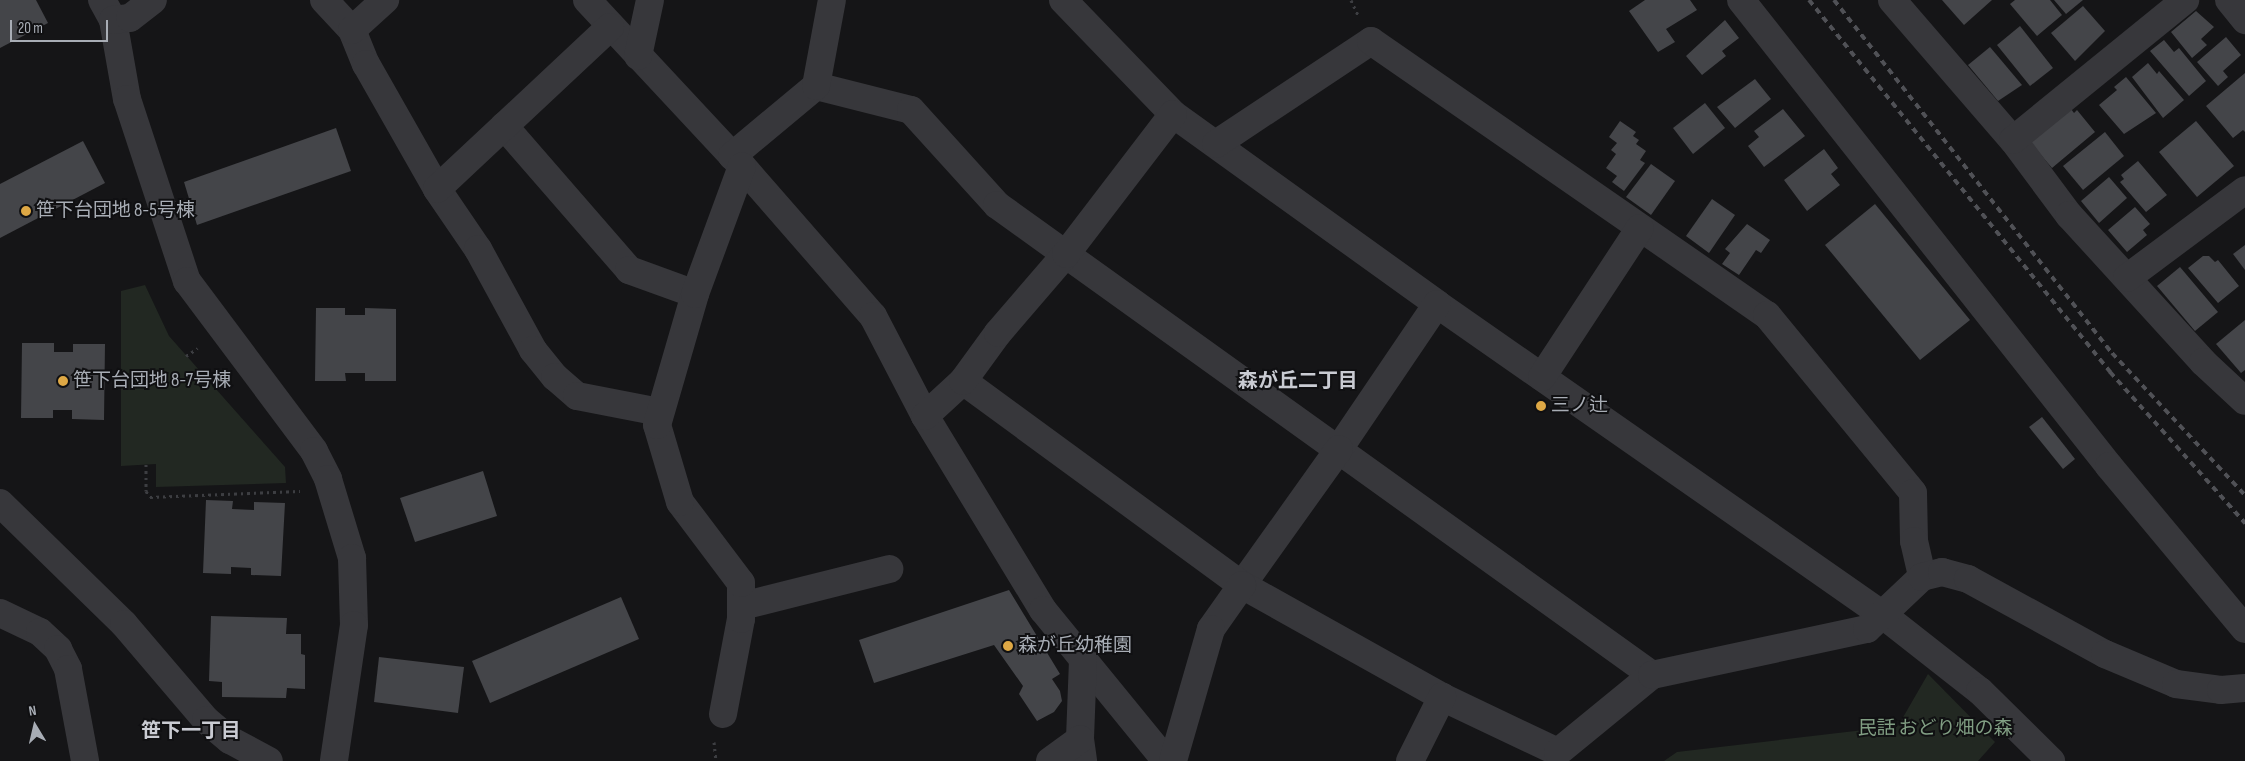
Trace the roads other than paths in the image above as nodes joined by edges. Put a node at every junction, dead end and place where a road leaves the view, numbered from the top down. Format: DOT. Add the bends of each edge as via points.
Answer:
graph roads {
  1 [pos="153,0"];
  2 [pos="324,0"];
  3 [pos="385,0"];
  4 [pos="587,0"];
  5 [pos="650,0"];
  6 [pos="832,0"];
  7 [pos="1063,0"];
  8 [pos="1741,0"];
  9 [pos="1892,0"];
  10 [pos="2185,0"];
  11 [pos="2229,0"];
  12 [pos="108,10"];
  13 [pos="2245,20"];
  14 [pos="610,27"];
  15 [pos="352,30"];
  16 [pos="638,56"];
  17 [pos="816,86"];
  18 [pos="1173,114"];
  19 [pos="504,126"];
  20 [pos="2013,140"];
  21 [pos="1216,144"];
  22 [pos="737,161"];
  23 [pos="437,189"];
  24 [pos="2245,190"];
  25 [pos="1640,228"];
  26 [pos="1066,254"];
  27 [pos="2127,278"];
  28 [pos="695,294"];
  29 [pos="1437,304"];
  30 [pos="1542,377"];
  31 [pos="963,381"];
  32 [pos="2245,402"];
  33 [pos="659,412"];
  34 [pos="925,416"];
  35 [pos="1340,449"];
  36 [pos="0,502"];
  37 [pos="889,569"];
  38 [pos="1922,577"];
  39 [pos="1242,585"];
  40 [pos="742,606"];
  41 [pos="0,613"];
  42 [pos="1883,615"];
  43 [pos="2245,629"];
  44 [pos="1083,660"];
  45 [pos="1652,675"];
  46 [pos="2245,688"];
  47 [pos="1442,697"];
  48 [pos="723,714"];
  49 [pos="1081,750"];
  50 [pos="1556,757"];
  51 [pos="85,761"];
  52 [pos="269,761"];
  53 [pos="334,761"];
  54 [pos="1050,761"];
  55 [pos="1166,761"];
  56 [pos="1172,761"];
  57 [pos="1410,761"];
  58 [pos="2051,761"];
  1 -- 12 [label="street" via="130,18"];
  2 -- 15 [label="street"];
  3 -- 15 [label="street"];
  4 -- 14 [label="street"];
  5 -- 16 [label="street"];
  6 -- 17 [label="street"];
  7 -- 18 [label="street"];
  8 -- 43 [label="street" via="2109,466"];
  9 -- 20 [label="street"];
  10 -- 20 [label="street"];
  11 -- 13 [label="street"];
  12 -- 53 [label="street" via="127,99 188,281 314,450 328,479 352,558 354,625"];
  14 -- 16 [label="street"];
  14 -- 19 [label="street"];
  15 -- 23 [label="street" via="366,64"];
  16 -- 22 [label="street"];
  17 -- 22 [label="street"];
  17 -- 26 [label="street" via="911,110 997,205"];
  18 -- 21 [label="street"];
  18 -- 26 [label="street"];
  19 -- 23 [label="street"];
  19 -- 28 [label="street" via="629,270"];
  20 -- 27 [label="street" via="2069,215"];
  21 -- 25 [label="street" via="1371,41"];
  21 -- 29 [label="street"];
  22 -- 28 [label="street"];
  22 -- 34 [label="street" via="873,316"];
  23 -- 33 [label="street" via="478,249 533,350 555,377 577,396"];
  24 -- 27 [label="street"];
  25 -- 30 [label="street"];
  25 -- 38 [label="street" via="1767,315 1913,493 1914,540"];
  26 -- 31 [label="street" via="998,333"];
  26 -- 35 [label="street"];
  27 -- 32 [label="street" via="2203,362"];
  28 -- 33 [label="street"];
  29 -- 30 [label="street"];
  29 -- 35 [label="street"];
  30 -- 42 [label="street"];
  31 -- 34 [label="street"];
  31 -- 39 [label="street"];
  33 -- 40 [label="street" via="657,425 680,502 740,583"];
  34 -- 44 [label="street" via="1043,610"];
  35 -- 39 [label="street"];
  35 -- 45 [label="street"];
  36 -- 52 [label="street" via="124,624 206,720 230,740"];
  37 -- 40 [label="street"];
  38 -- 42 [label="street" via="1902,592"];
  38 -- 46 [label="street" via="1942,572 1968,579 2105,654 2176,684 2221,690"];
  39 -- 47 [label="street"];
  39 -- 56 [label="street" via="1211,629"];
  40 -- 48 [label="street"];
  41 -- 51 [label="street" via="40,632 58,649 68,669"];
  42 -- 45 [label="street" via="1867,629"];
  42 -- 58 [label="street" via="1980,691"];
  44 -- 49 [label="street"];
  44 -- 55 [label="street"];
  45 -- 50 [label="street"];
  47 -- 50 [label="street"];
  47 -- 57 [label="street"];
  49 -- 54 [label="street"];
}
